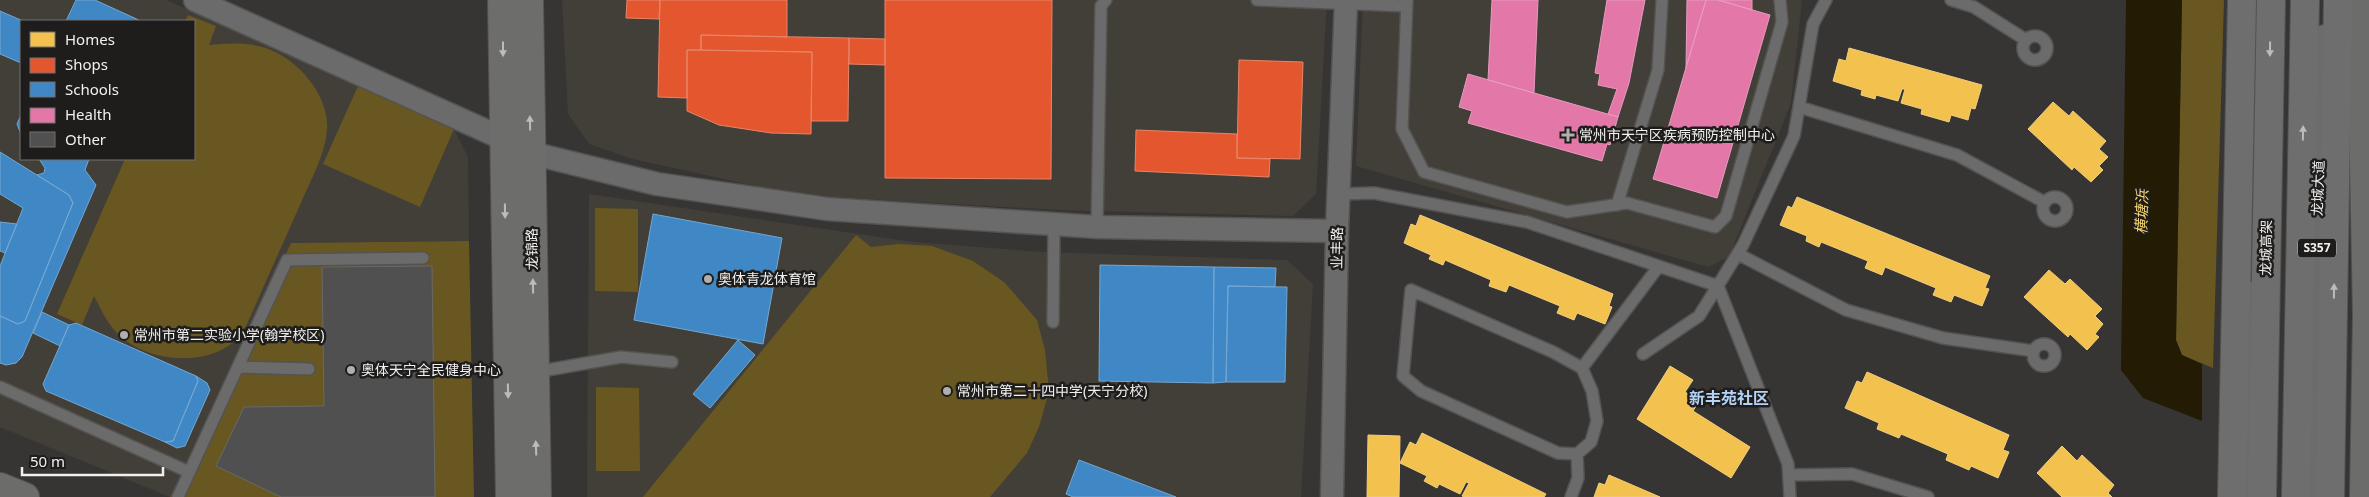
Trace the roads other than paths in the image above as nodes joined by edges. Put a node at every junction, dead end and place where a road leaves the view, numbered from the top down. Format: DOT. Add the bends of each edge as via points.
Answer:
graph roads {
  1 [pos="195,0"];
  2 [pos="502,0"];
  3 [pos="529,0"];
  4 [pos="1106,0"];
  5 [pos="1257,0"];
  6 [pos="1662,0"];
  7 [pos="1780,0"];
  8 [pos="1826,0"];
  9 [pos="1951,0"];
  10 [pos="2230,0"];
  11 [pos="2242,0"];
  12 [pos="2253,0"];
  13 [pos="2271,0"];
  14 [pos="2305,0"];
  15 [pos="2326,0"];
  16 [pos="2338,0"];
  17 [pos="2361,0"];
  18 [pos="1346,1"];
  19 [pos="1406,3"];
  20 [pos="2026,40"];
  21 [pos="1799,106"];
  22 [pos="504,139"];
  23 [pos="530,153"];
  24 [pos="2366,154"];
  25 [pos="1339,194"];
  26 [pos="2044,202"];
  27 [pos="1617,205"];
  28 [pos="1054,224"];
  29 [pos="1097,227"];
  30 [pos="1337,231"];
  31 [pos="1738,254"];
  32 [pos="423,258"];
  33 [pos="1659,266"];
  34 [pos="1718,286"];
  35 [pos="1053,322"];
  36 [pos="2368,346"];
  37 [pos="2034,351"];
  38 [pos="1643,354"];
  39 [pos="672,362"];
  40 [pos="238,367"];
  41 [pos="1582,368"];
  42 [pos="309,369"];
  43 [pos="534,372"];
  44 [pos="0,387"];
  45 [pos="1577,454"];
  46 [pos="189,472"];
  47 [pos="1789,475"];
  48 [pos="0,487"];
  49 [pos="25,497"];
  50 [pos="178,497"];
  51 [pos="510,497"];
  52 [pos="537,497"];
  53 [pos="1332,497"];
  54 [pos="1571,497"];
  55 [pos="1790,497"];
  56 [pos="1928,497"];
  57 [pos="2220,497"];
  58 [pos="2232,497"];
  59 [pos="2247,497"];
  60 [pos="2262,497"];
  61 [pos="2296,497"];
  62 [pos="2313,497"];
  63 [pos="2330,497"];
  64 [pos="2364,497"];
  1 -- 22 [label="street"];
  2 -- 22 [label="main road, 龙锦路, one-way"];
  23 -- 3 [label="main road, 龙锦路, one-way"];
  4 -- 29 [label="lane" via="1101,6"];
  5 -- 18 [label="lane"];
  6 -- 27 [label="lane" via="1658,70"];
  7 -- 27 [label="lane" via="1782,22 1726,216 1715,227 1627,203"];
  8 -- 21 [label="lane" via="1813,24"];
  9 -- 20 [label="lane" via="1974,6"];
  10 -- 57 [label="main road"];
  11 -- 58 [label="highway"];
  12 -- 59 [label="main road"];
  13 -- 60 [label="highway, 龙城高架, one-way"];
  61 -- 14 [label="highway, one-way"];
  15 -- 62 [label="main road, 龙城大道 / S357" via="2317,200"];
  63 -- 16 [label="highway, one-way"];
  17 -- 24 [label="main road"];
  18 -- 19 [label="lane"];
  18 -- 25 [label="street, 业丰路"];
  19 -- 27 [label="lane" via="1402,129 1424,172 1567,212"];
  21 -- 26 [label="lane" via="1957,155"];
  21 -- 31 [label="lane" via="1794,136"];
  22 -- 23 [label="street"];
  22 -- 51 [label="main road, 龙锦路, one-way"];
  23 -- 28 [label="street" via="657,184 827,210"];
  43 -- 23 [label="main road, 龙锦路, one-way"];
  24 -- 36 [label="main road"];
  25 -- 30 [label="street, 业丰路"];
  25 -- 33 [label="lane" via="1374,193 1527,222"];
  28 -- 29 [label="street"];
  28 -- 35 [label="lane"];
  29 -- 30 [label="street"];
  30 -- 53 [label="street, 业丰路"];
  31 -- 34 [label="lane"];
  31 -- 37 [label="lane" via="1846,310 1942,338"];
  32 -- 40 [label="lane" via="288,260"];
  33 -- 34 [label="lane"];
  33 -- 41 [label="lane"];
  34 -- 38 [label="lane" via="1699,316"];
  34 -- 47 [label="lane" via="1788,464"];
  36 -- 64 [label="main road"];
  39 -- 43 [label="lane" via="621,357"];
  40 -- 42 [label="lane"];
  40 -- 46 [label="lane"];
  41 -- 45 [label="lane" via="1592,391 1597,422 1591,442"];
  41 -- 45 [label="lane" via="1553,352 1411,290 1403,376 1421,391 1558,453"];
  52 -- 43 [label="main road, 龙锦路, one-way"];
  44 -- 46 [label="lane"];
  45 -- 54 [label="lane" via="1578,478"];
  46 -- 50 [label="lane"];
  47 -- 55 [label="lane"];
  47 -- 56 [label="lane" via="1852,474"];
  48 -- 49 [label="main road"];
}
